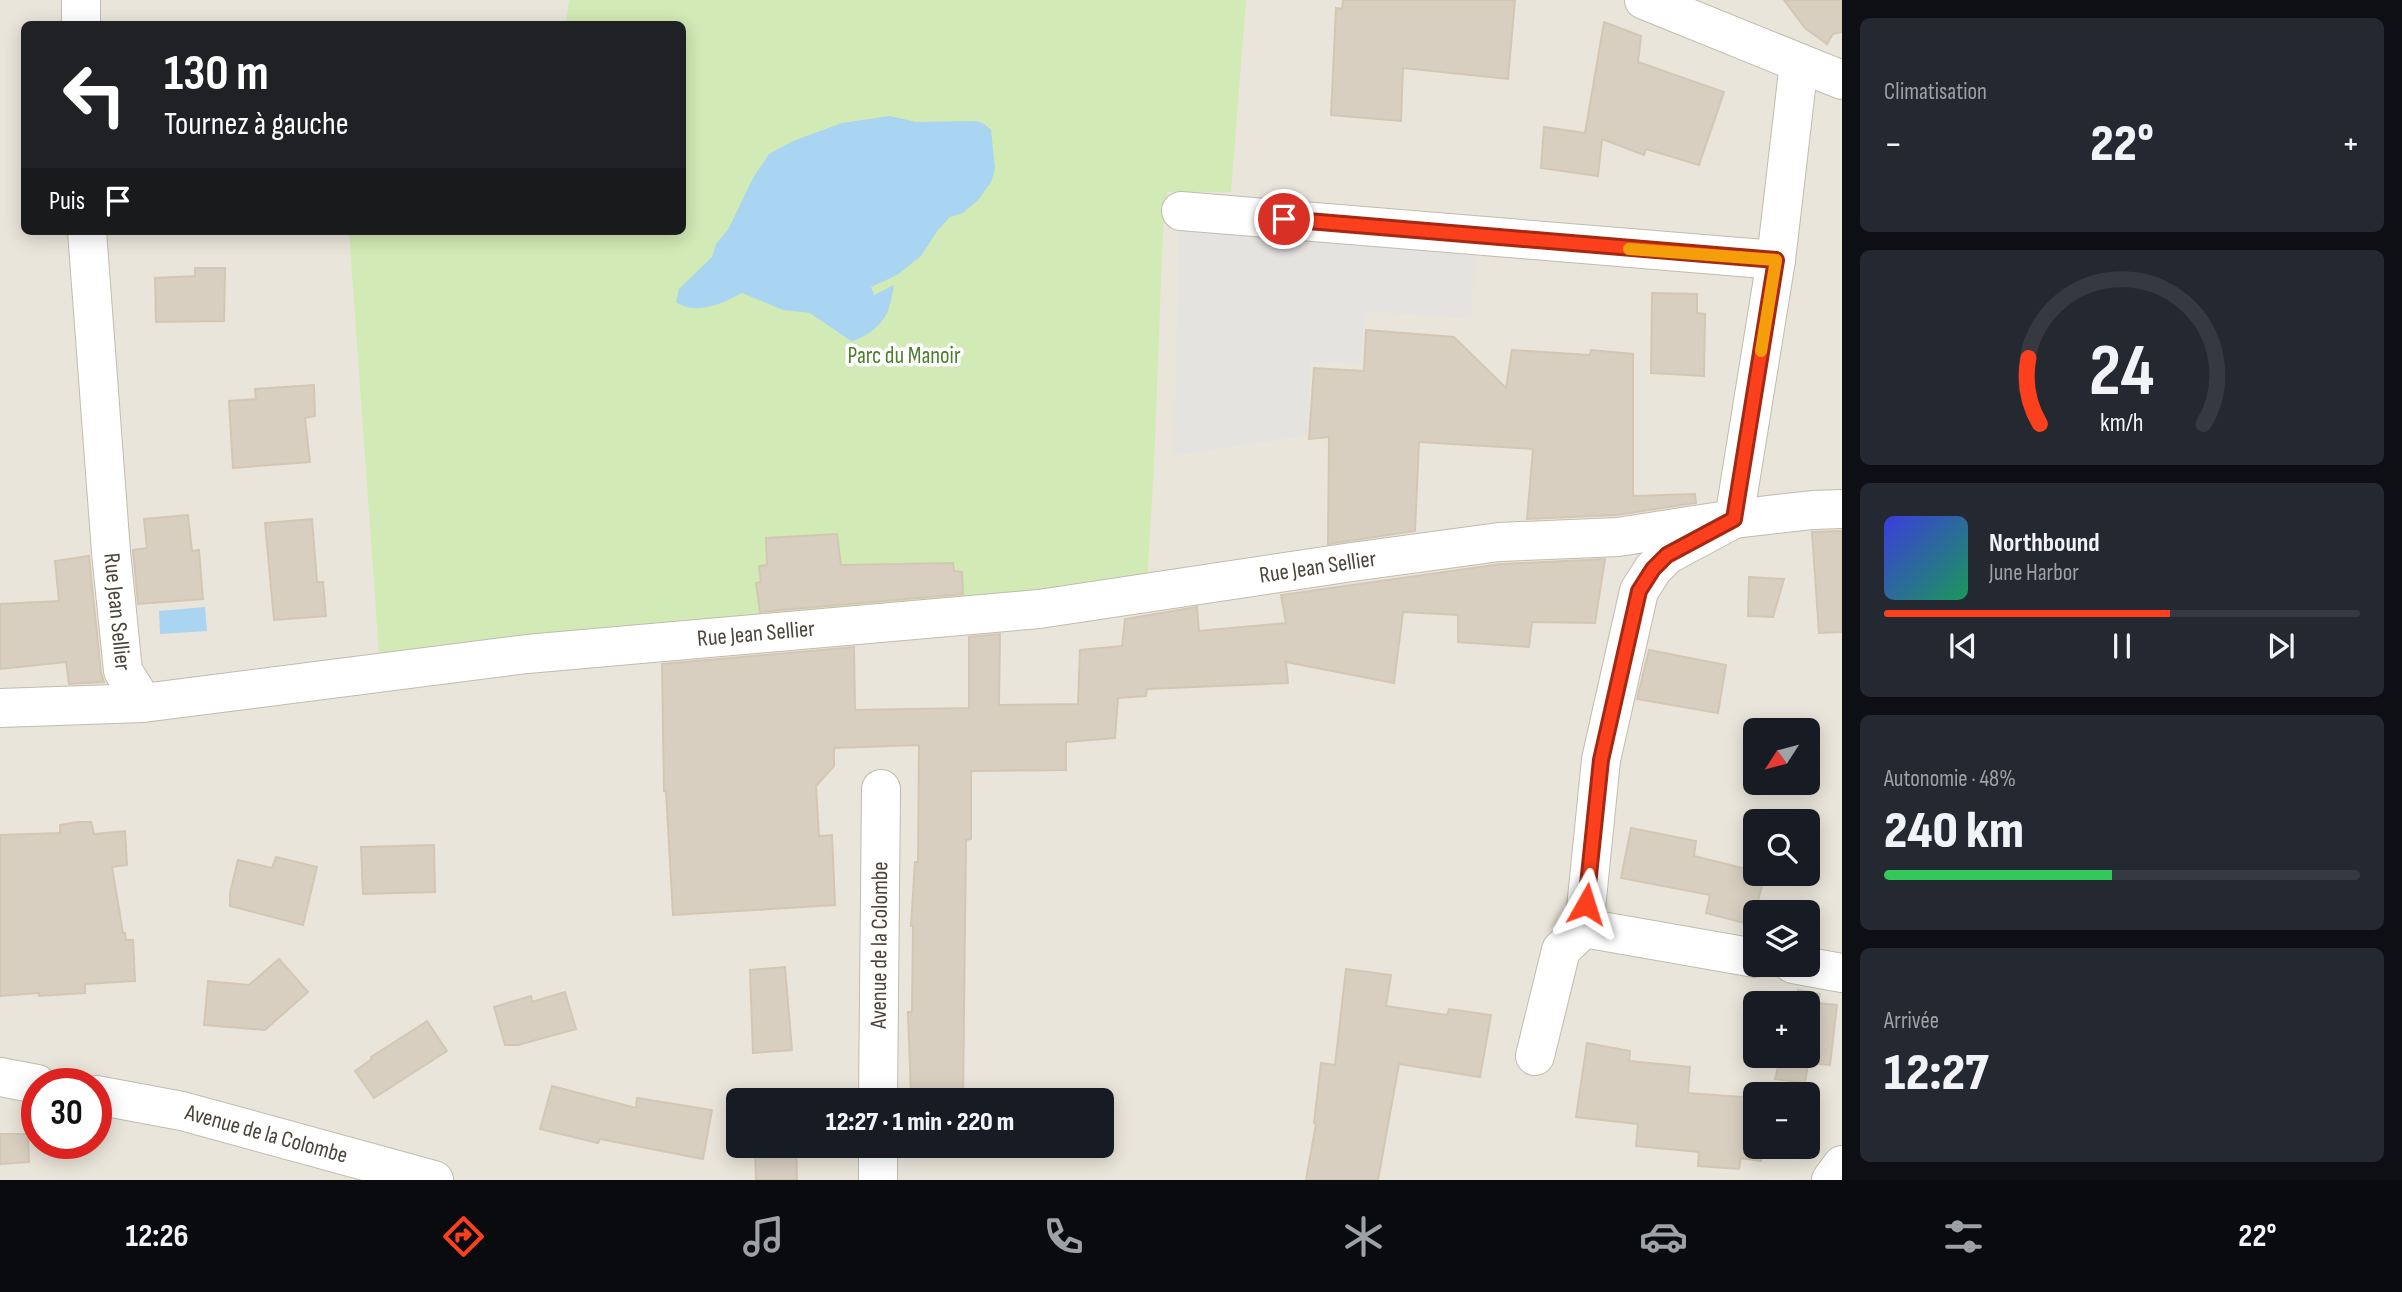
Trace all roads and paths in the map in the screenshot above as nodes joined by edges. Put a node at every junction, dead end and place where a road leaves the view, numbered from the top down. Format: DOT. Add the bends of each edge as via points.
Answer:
graph roads {
  1 [pos="81,0"];
  2 [pos="1644,0"];
  3 [pos="81,21"];
  4 [pos="1799,63"];
  5 [pos="1842,80"];
  6 [pos="1181,211"];
  7 [pos="86,235"];
  8 [pos="1776,260"];
  9 [pos="1842,509"];
  10 [pos="1734,519"];
  11 [pos="143,703"];
  12 [pos="0,708"];
  13 [pos="881,789"];
  14 [pos="1584,928"];
  15 [pos="1743,956"];
  16 [pos="1820,969"];
  17 [pos="1842,973"];
  18 [pos="1535,1056"];
  19 [pos="0,1077"];
  20 [pos="21,1081"];
  21 [pos="878,1088"];
  22 [pos="112,1099"];
  23 [pos="878,1158"];
  24 [pos="1842,1165"];
  25 [pos="434,1180"];
  26 [pos="878,1180"];
  27 [pos="1831,1180"];
  1 -- 3 [label="street"];
  2 -- 4 [label="street"];
  4 -- 5 [label="street"];
  4 -- 8 [label="street"];
  6 -- 8 [label="street"];
  7 -- 11 [label="street, Rue Jean Sellier" via="123,671"];
  8 -- 10 [label="street"];
  9 -- 10 [label="street, Rue Jean Sellier"];
  10 -- 11 [label="street, Rue Jean Sellier" via="1618,537 1500,542 1039,609 527,654"];
  10 -- 14 [label="street" via="1667,555 1639,591 1601,760"];
  11 -- 12 [label="street"];
  13 -- 21 [label="street, Avenue de la Colombe"];
  14 -- 15 [label="street"];
  14 -- 18 [label="street" via="1561,950"];
  16 -- 17 [label="street"];
  19 -- 20 [label="street"];
  22 -- 25 [label="street, Avenue de la Colombe" via="182,1111"];
  23 -- 26 [label="street"];
  24 -- 27 [label="street"];
}
